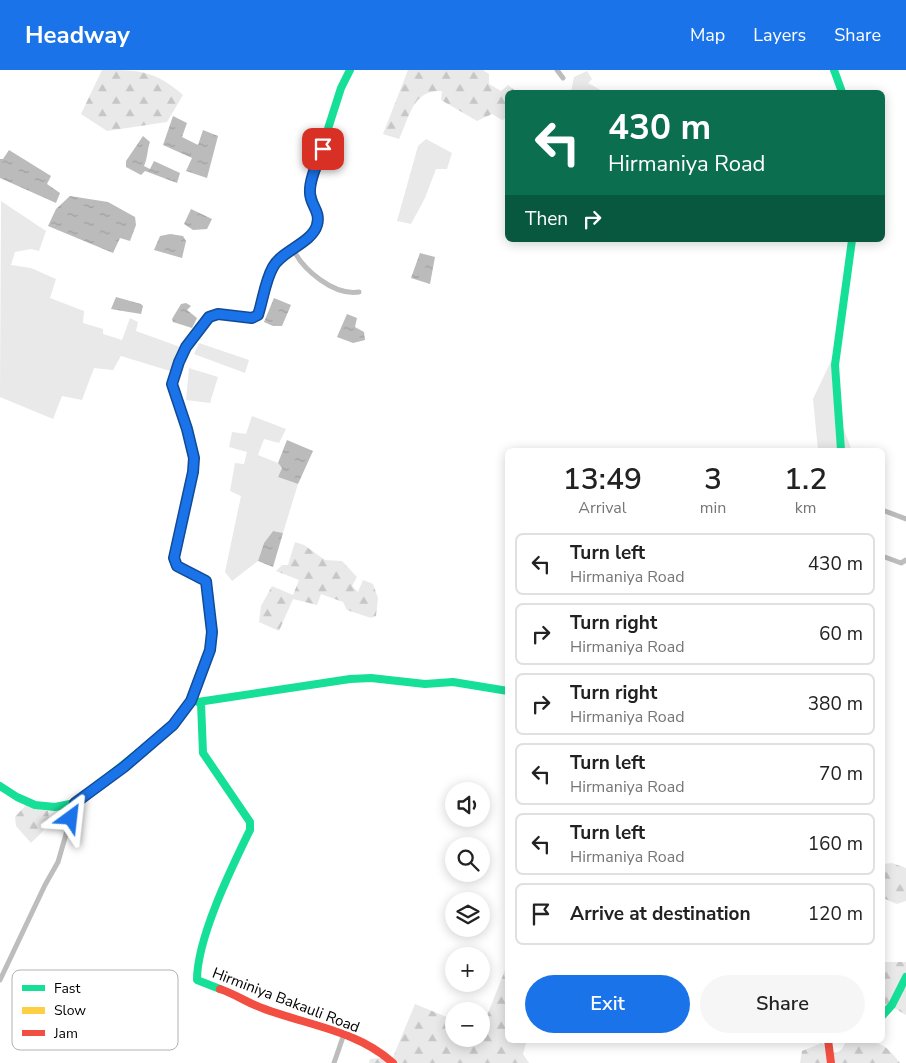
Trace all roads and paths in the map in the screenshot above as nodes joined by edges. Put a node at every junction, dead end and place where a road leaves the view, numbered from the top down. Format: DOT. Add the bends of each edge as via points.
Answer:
graph roads {
  1 [pos="350,70"];
  2 [pos="557,70"];
  3 [pos="834,70"];
  4 [pos="563,78"];
  5 [pos="841,90"];
  6 [pos="852,242"];
  7 [pos="293,250"];
  8 [pos="358,292"];
  9 [pos="841,448"];
  10 [pos="885,557"];
  11 [pos="906,560"];
  12 [pos="505,691"];
  13 [pos="191,701"];
  14 [pos="201,703"];
  15 [pos="0,786"];
  16 [pos="75,803"];
  17 [pos="906,977"];
  18 [pos="0,980"];
  19 [pos="885,1013"];
  20 [pos="344,1034"];
  21 [pos="828,1043"];
  22 [pos="334,1063"];
  23 [pos="393,1063"];
  24 [pos="831,1063"];
  1 -- 7 [label="street" via="341,88 310,185 310,195 319,214 317,228"];
  2 -- 4 [label="street"];
  3 -- 5 [label="street"];
  6 -- 9 [label="street" via="836,356"];
  7 -- 8 [label="street" via="316,276 349,293"];
  7 -- 13 [label="street" via="281,256 273,267 258,315 252,318 218,314 209,317 186,347 172,384 194,458 174,558 177,566 206,581 212,632 210,650"];
  10 -- 11 [label="street" via="902,563"];
  12 -- 14 [label="street" via="453,682 425,684 364,678"];
  13 -- 14 [label="street"];
  13 -- 16 [label="street" via="173,725"];
  14 -- 20 [label="street, Hirminiya Bakauli Road" via="203,754 250,822 250,830 212,922 195,971 197,980 262,1008"];
  15 -- 16 [label="street" via="30,804 63,808"];
  16 -- 18 [label="street" via="58,862"];
  17 -- 19 [label="street" via="892,1006"];
  20 -- 22 [label="street"];
  20 -- 23 [label="street, Hirminiya Bakauli Road" via="380,1051"];
  21 -- 24 [label="street"];
}
